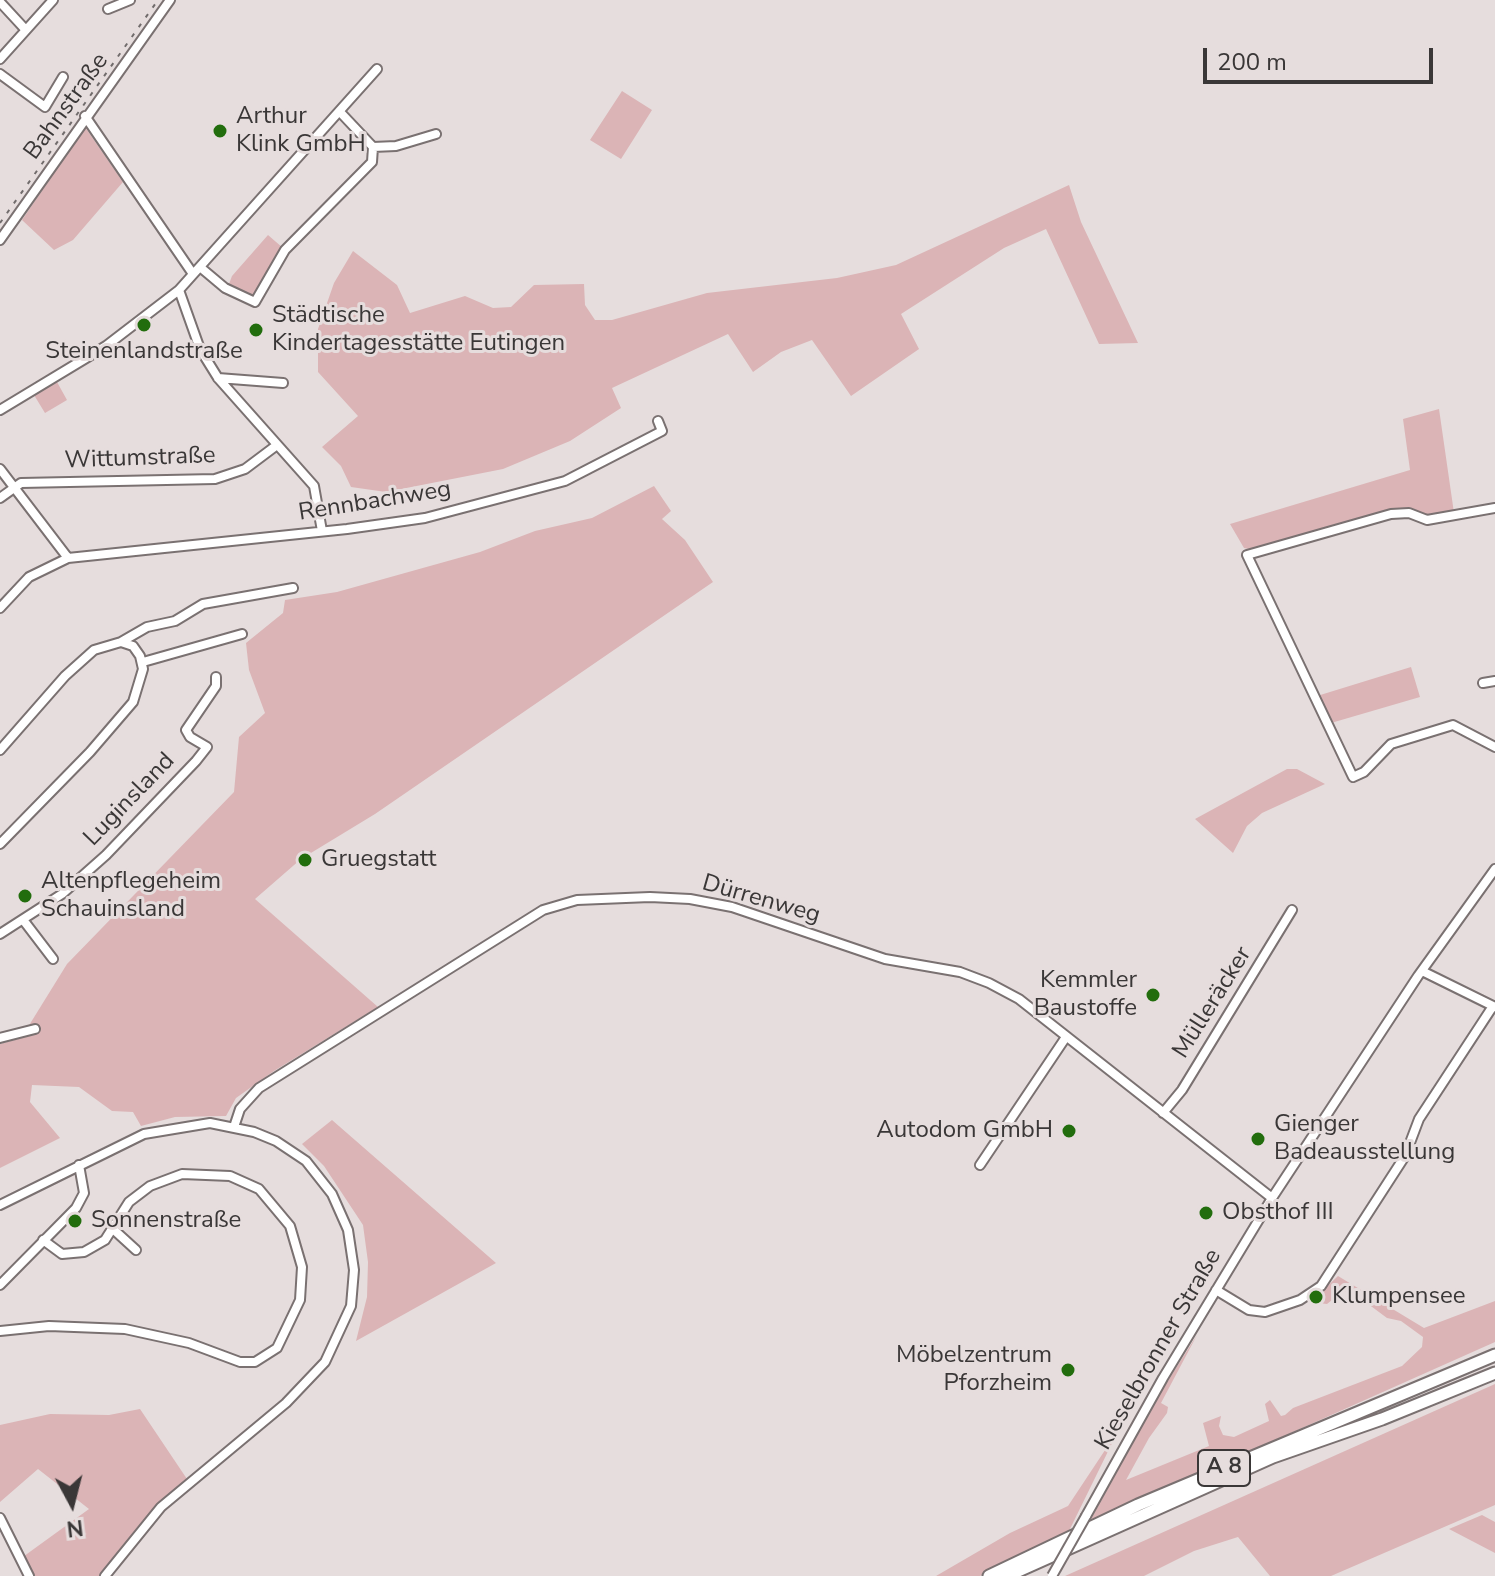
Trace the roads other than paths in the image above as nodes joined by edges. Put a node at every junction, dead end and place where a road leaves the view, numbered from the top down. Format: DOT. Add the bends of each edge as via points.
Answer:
graph roads {
  1 [pos="53,0"];
  2 [pos="130,0"];
  3 [pos="170,0"];
  4 [pos="0,2"];
  5 [pos="108,9"];
  6 [pos="24,28"];
  7 [pos="0,59"];
  8 [pos="377,69"];
  9 [pos="0,74"];
  10 [pos="63,77"];
  11 [pos="340,112"];
  12 [pos="85,116"];
  13 [pos="436,134"];
  14 [pos="373,147"];
  15 [pos="0,240"];
  16 [pos="196,271"];
  17 [pos="179,290"];
  18 [pos="218,378"];
  19 [pos="283,383"];
  20 [pos="0,410"];
  21 [pos="658,421"];
  22 [pos="277,445"];
  23 [pos="0,469"];
  24 [pos="12,486"];
  25 [pos="0,498"];
  26 [pos="1495,508"];
  27 [pos="322,531"];
  28 [pos="68,558"];
  29 [pos="293,588"];
  30 [pos="0,608"];
  31 [pos="242,634"];
  32 [pos="121,642"];
  33 [pos="143,662"];
  34 [pos="216,677"];
  35 [pos="1495,681"];
  36 [pos="1483,683"];
  37 [pos="1495,747"];
  38 [pos="0,750"];
  39 [pos="2,840"];
  40 [pos="1495,869"];
  41 [pos="1292,910"];
  42 [pos="24,921"];
  43 [pos="0,934"];
  44 [pos="53,959"];
  45 [pos="1422,971"];
  46 [pos="1494,1007"];
  47 [pos="35,1029"];
  48 [pos="1066,1037"];
  49 [pos="0,1038"];
  50 [pos="1163,1113"];
  51 [pos="234,1127"];
  52 [pos="79,1165"];
  53 [pos="980,1165"];
  54 [pos="1272,1198"];
  55 [pos="0,1205"];
  56 [pos="113,1229"];
  57 [pos="43,1240"];
  58 [pos="136,1250"];
  59 [pos="0,1285"];
  60 [pos="1216,1290"];
  61 [pos="0,1331"];
  62 [pos="1495,1355"];
  63 [pos="1495,1373"];
  64 [pos="0,1518"];
  65 [pos="29,1576"];
  66 [pos="105,1576"];
  67 [pos="989,1576"];
  68 [pos="1007,1576"];
  69 [pos="1052,1576"];
  1 -- 6 [label="street"];
  2 -- 5 [label="street"];
  3 -- 12 [label="street, Bahnstraße"];
  4 -- 6 [label="street"];
  6 -- 7 [label="street"];
  8 -- 11 [label="street"];
  9 -- 10 [label="street" via="45,107"];
  11 -- 14 [label="street"];
  11 -- 16 [label="street"];
  12 -- 15 [label="street, Bahnstraße"];
  12 -- 16 [label="street"];
  13 -- 14 [label="street"];
  14 -- 16 [label="street" via="372,162 285,250 255,302"];
  16 -- 17 [label="street"];
  17 -- 18 [label="street" via="200,349"];
  17 -- 20 [label="street" via="106,346"];
  18 -- 19 [label="street"];
  18 -- 22 [label="street"];
  21 -- 27 [label="street, Rennbachweg" via="662,431 565,481 425,518"];
  22 -- 24 [label="street, Wittumstraße" via="245,469 215,479"];
  22 -- 27 [label="street" via="314,486"];
  23 -- 24 [label="street"];
  24 -- 25 [label="street"];
  24 -- 28 [label="street"];
  26 -- 37 [label="street" via="1427,520 1391,514 1247,555 1353,777 1391,744 1453,725"];
  27 -- 28 [label="street, Rennbachweg"];
  28 -- 30 [label="street, Rennbachweg" via="29,577"];
  29 -- 32 [label="street" via="203,604"];
  31 -- 33 [label="street"];
  32 -- 33 [label="street" via="133,646"];
  32 -- 38 [label="street" via="81,660"];
  33 -- 39 [label="street" via="137,696"];
  34 -- 42 [label="street, Luginsland" via="216,686 186,730 207,747 106,855"];
  35 -- 36 [label="street"];
  40 -- 45 [label="street, Kieselbronner Straße"];
  41 -- 50 [label="street, Mülleräcker"];
  42 -- 43 [label="street, Luginsland"];
  42 -- 44 [label="street"];
  45 -- 46 [label="street"];
  45 -- 54 [label="street, Kieselbronner Straße"];
  46 -- 60 [label="street" via="1419,1119 1405,1156 1321,1286 1265,1312 1238,1305"];
  47 -- 49 [label="street"];
  48 -- 50 [label="street, Dürrenweg"];
  48 -- 51 [label="street, Dürrenweg" via="1019,999 960,972 885,959 732,907 650,897 577,900 543,910 259,1088 240,1109"];
  48 -- 53 [label="street"];
  50 -- 54 [label="street, Dürrenweg"];
  51 -- 52 [label="street" via="210,1123 167,1128"];
  51 -- 66 [label="street" via="293,1151 332,1194 352,1251 351,1306 336,1344 309,1381 161,1507"];
  52 -- 55 [label="street"];
  52 -- 57 [label="street" via="81,1201"];
  54 -- 60 [label="street, Kieselbronner Straße"];
  56 -- 57 [label="street" via="95,1247 73,1255 62,1254"];
  56 -- 58 [label="street"];
  56 -- 61 [label="street" via="136,1196 182,1174 215,1173 259,1189 290,1226 302,1267 300,1300 286,1335 269,1355 246,1363 125,1329 61,1326"];
  57 -- 59 [label="street"];
  60 -- 69 [label="street, Kieselbronner Straße, bridge"];
  62 -- 67 [label="highway, A 8" via="1138,1505"];
  63 -- 68 [label="highway, A 8" via="1273,1457"];
  64 -- 65 [label="street"];
}
